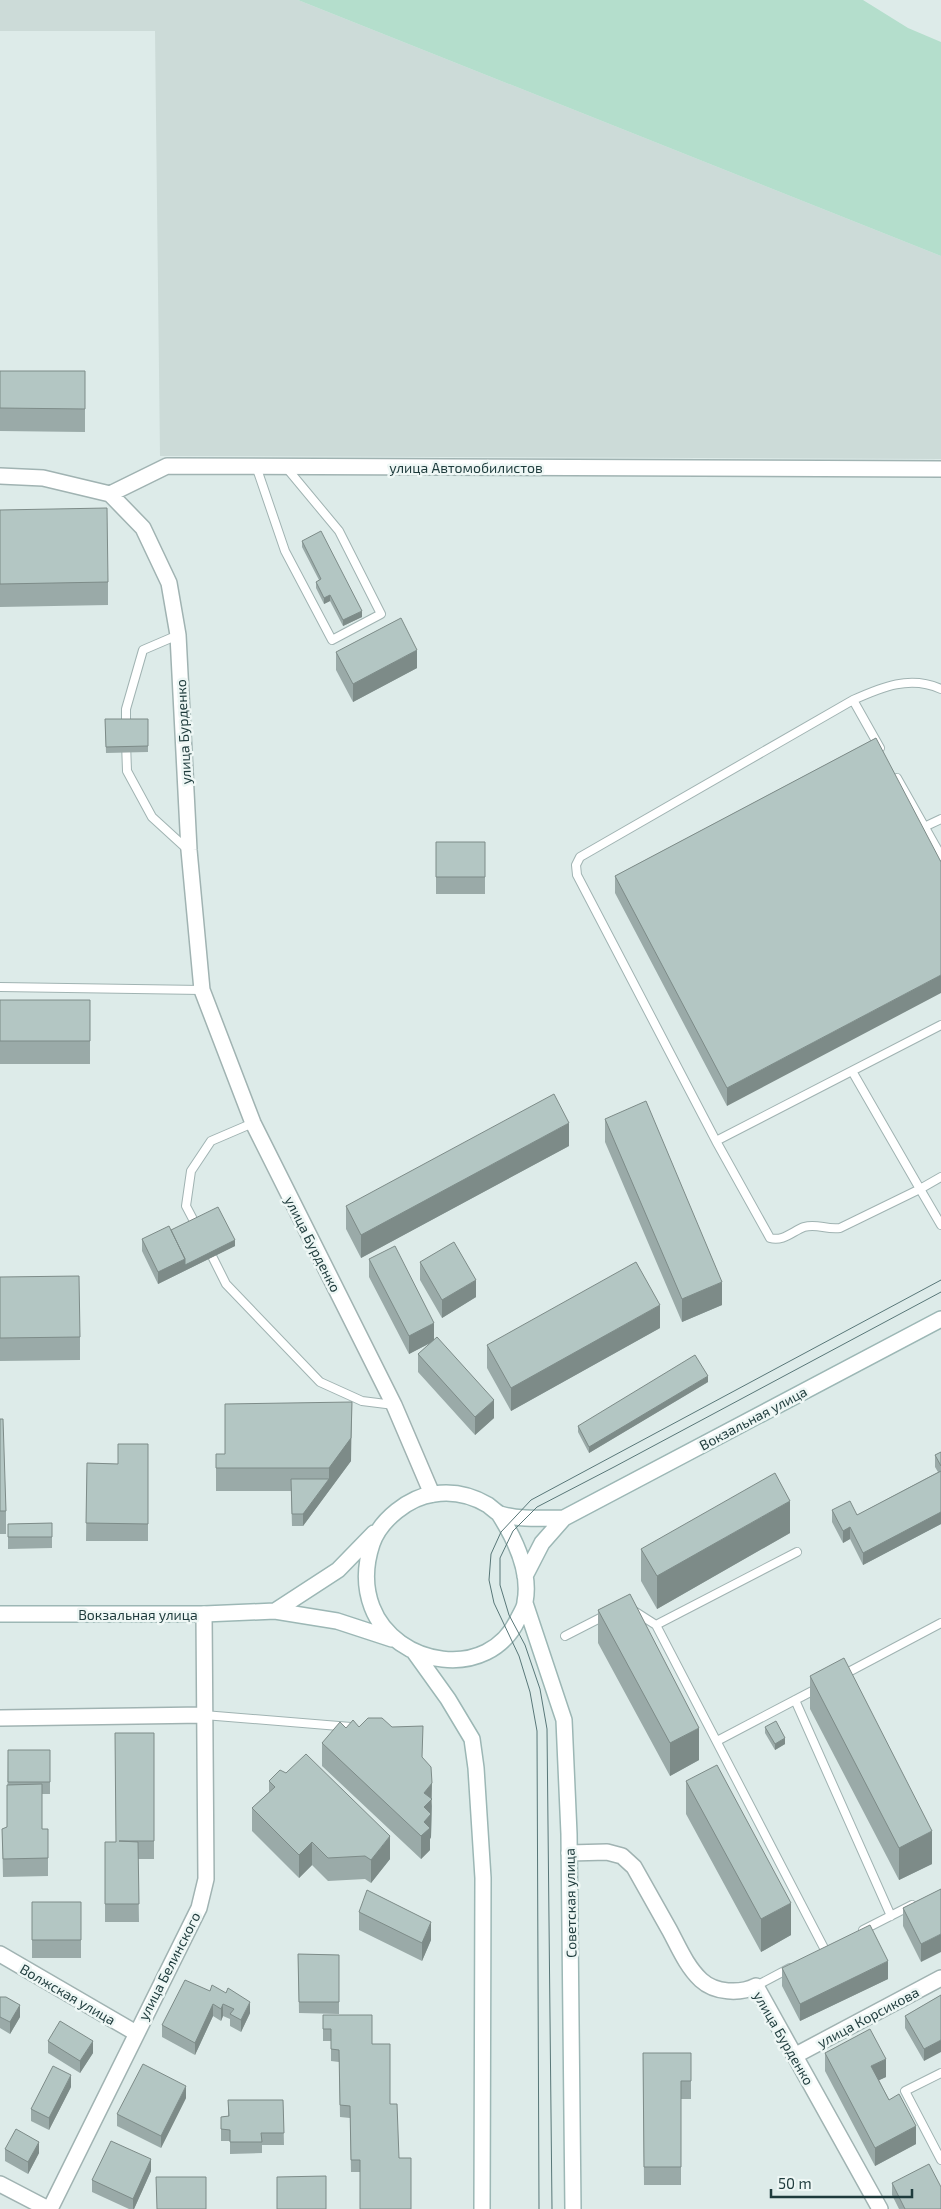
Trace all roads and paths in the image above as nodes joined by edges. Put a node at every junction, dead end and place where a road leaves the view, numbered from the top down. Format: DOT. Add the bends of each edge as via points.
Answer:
graph roads {
  1 [pos="256,466"];
  2 [pos="285,466"];
  3 [pos="941,470"];
  4 [pos="0,476"];
  5 [pos="110,494"];
  6 [pos="178,635"];
  7 [pos="941,688"];
  8 [pos="853,700"];
  9 [pos="886,759"];
  10 [pos="891,768"];
  11 [pos="941,819"];
  12 [pos="924,828"];
  13 [pos="189,850"];
  14 [pos="941,856"];
  15 [pos="0,987"];
  16 [pos="202,990"];
  17 [pos="941,1025"];
  18 [pos="852,1071"];
  19 [pos="252,1122"];
  20 [pos="716,1141"];
  21 [pos="941,1177"];
  22 [pos="920,1189"];
  23 [pos="941,1225"];
  24 [pos="200,1232"];
  25 [pos="204,1240"];
  26 [pos="941,1319"];
  27 [pos="394,1405"];
  28 [pos="432,1494"];
  29 [pos="499,1514"];
  30 [pos="564,1518"];
  31 [pos="387,1520"];
  32 [pos="797,1552"];
  33 [pos="524,1576"];
  34 [pos="526,1603"];
  35 [pos="626,1605"];
  36 [pos="617,1610"];
  37 [pos="276,1611"];
  38 [pos="0,1614"];
  39 [pos="204,1614"];
  40 [pos="941,1623"];
  41 [pos="656,1625"];
  42 [pos="565,1636"];
  43 [pos="393,1639"];
  44 [pos="415,1653"];
  45 [pos="794,1700"];
  46 [pos="204,1715"];
  47 [pos="0,1718"];
  48 [pos="351,1727"];
  49 [pos="717,1741"];
  50 [pos="569,1853"];
  51 [pos="916,1903"];
  52 [pos="891,1916"];
  53 [pos="858,1933"];
  54 [pos="833,1946"];
  55 [pos="824,1950"];
  56 [pos="0,1954"];
  57 [pos="816,1954"];
  58 [pos="799,1964"];
  59 [pos="941,1978"];
  60 [pos="756,1986"];
  61 [pos="136,2033"];
  62 [pos="794,2056"];
  63 [pos="941,2073"];
  64 [pos="941,2160"];
  65 [pos="0,2184"];
  66 [pos="49,2209"];
  67 [pos="482,2209"];
  68 [pos="573,2209"];
  69 [pos="880,2209"];
  1 -- 2 [label="street, улица Автомобилистов"];
  1 -- 2 [label="lane" via="285,551 332,640 381,614 339,531"];
  1 -- 5 [label="street, улица Автомобилистов" via="167,466"];
  2 -- 3 [label="street, улица Автомобилистов"];
  4 -- 5 [label="street" via="43,478"];
  5 -- 6 [label="street, улица Бурденко" via="143,528 169,583"];
  6 -- 13 [label="street, улица Бурденко"];
  6 -- 13 [label="lane" via="143,650 126,709 127,772 152,817"];
  7 -- 8 [label="lane" via="929,683 910,682 884,686"];
  8 -- 9 [label="lane"];
  8 -- 20 [label="lane" via="580,857 576,865 577,875"];
  10 -- 12 [label="lane"];
  11 -- 12 [label="lane"];
  12 -- 14 [label="lane"];
  13 -- 16 [label="street, улица Бурденко"];
  15 -- 16 [label="lane"];
  16 -- 19 [label="street, улица Бурденко"];
  17 -- 18 [label="lane"];
  18 -- 20 [label="lane"];
  18 -- 22 [label="lane"];
  19 -- 24 [label="lane" via="211,1141 191,1171 186,1206"];
  19 -- 27 [label="street, улица Бурденко"];
  20 -- 22 [label="lane" via="770,1238 776,1240 805,1227 840,1228"];
  21 -- 22 [label="lane"];
  22 -- 23 [label="lane"];
  25 -- 27 [label="lane" via="226,1284 320,1382 362,1401"];
  26 -- 30 [label="street, Вокзальная улица"];
  27 -- 28 [label="street, улица Бурденко"];
  28 -- 29 [label="street, Советская улица" via="459,1493 488,1505"];
  28 -- 31 [label="street, Советская улица" via="408,1504"];
  29 -- 30 [label="street, Вокзальная улица"];
  29 -- 33 [label="street, Советская улица" via="512,1535"];
  30 -- 33 [label="street, Вокзальная улица" via="542,1542"];
  31 -- 37 [label="street" via="338,1570"];
  31 -- 43 [label="street, Советская улица" via="372,1542 366,1567 367,1594 376,1618"];
  32 -- 41 [label="lane"];
  33 -- 34 [label="street, Советская улица"];
  34 -- 44 [label="street, Советская улица" via="511,1633 491,1650 466,1659 440,1660"];
  34 -- 50 [label="street, Советская улица" via="564,1720"];
  35 -- 41 [label="lane"];
  36 -- 42 [label="lane"];
  37 -- 39 [label="street, Вокзальная улица"];
  37 -- 43 [label="street, Вокзальная улица" via="337,1621"];
  38 -- 39 [label="street, Вокзальная улица"];
  39 -- 46 [label="street, улица Белинского"];
  40 -- 45 [label="lane"];
  41 -- 49 [label="lane"];
  43 -- 44 [label="street, Советская улица"];
  44 -- 67 [label="street, Советская улица" via="448,1698 472,1739 476,1768 483,1878"];
  45 -- 49 [label="lane"];
  45 -- 52 [label="lane"];
  46 -- 47 [label="street"];
  46 -- 48 [label="lane"];
  46 -- 61 [label="street, улица Белинского" via="206,1879 199,1908"];
  49 -- 55 [label="lane"];
  50 -- 60 [label="street, улица Бурденко" via="607,1852 622,1856 634,1866 686,1961 702,1981 716,1988 734,1991"];
  50 -- 68 [label="street, Советская улица"];
  51 -- 52 [label="lane"];
  52 -- 53 [label="lane"];
  54 -- 55 [label="lane"];
  55 -- 57 [label="lane"];
  56 -- 61 [label="street, Волжская улица"];
  58 -- 60 [label="lane"];
  59 -- 62 [label="street, улица Корсикова"];
  60 -- 62 [label="street, улица Бурденко"];
  61 -- 66 [label="street, улица Белинского"];
  62 -- 69 [label="street, улица Бурденко"];
  63 -- 64 [label="lane" via="905,2090"];
  65 -- 66 [label="street"];
}
